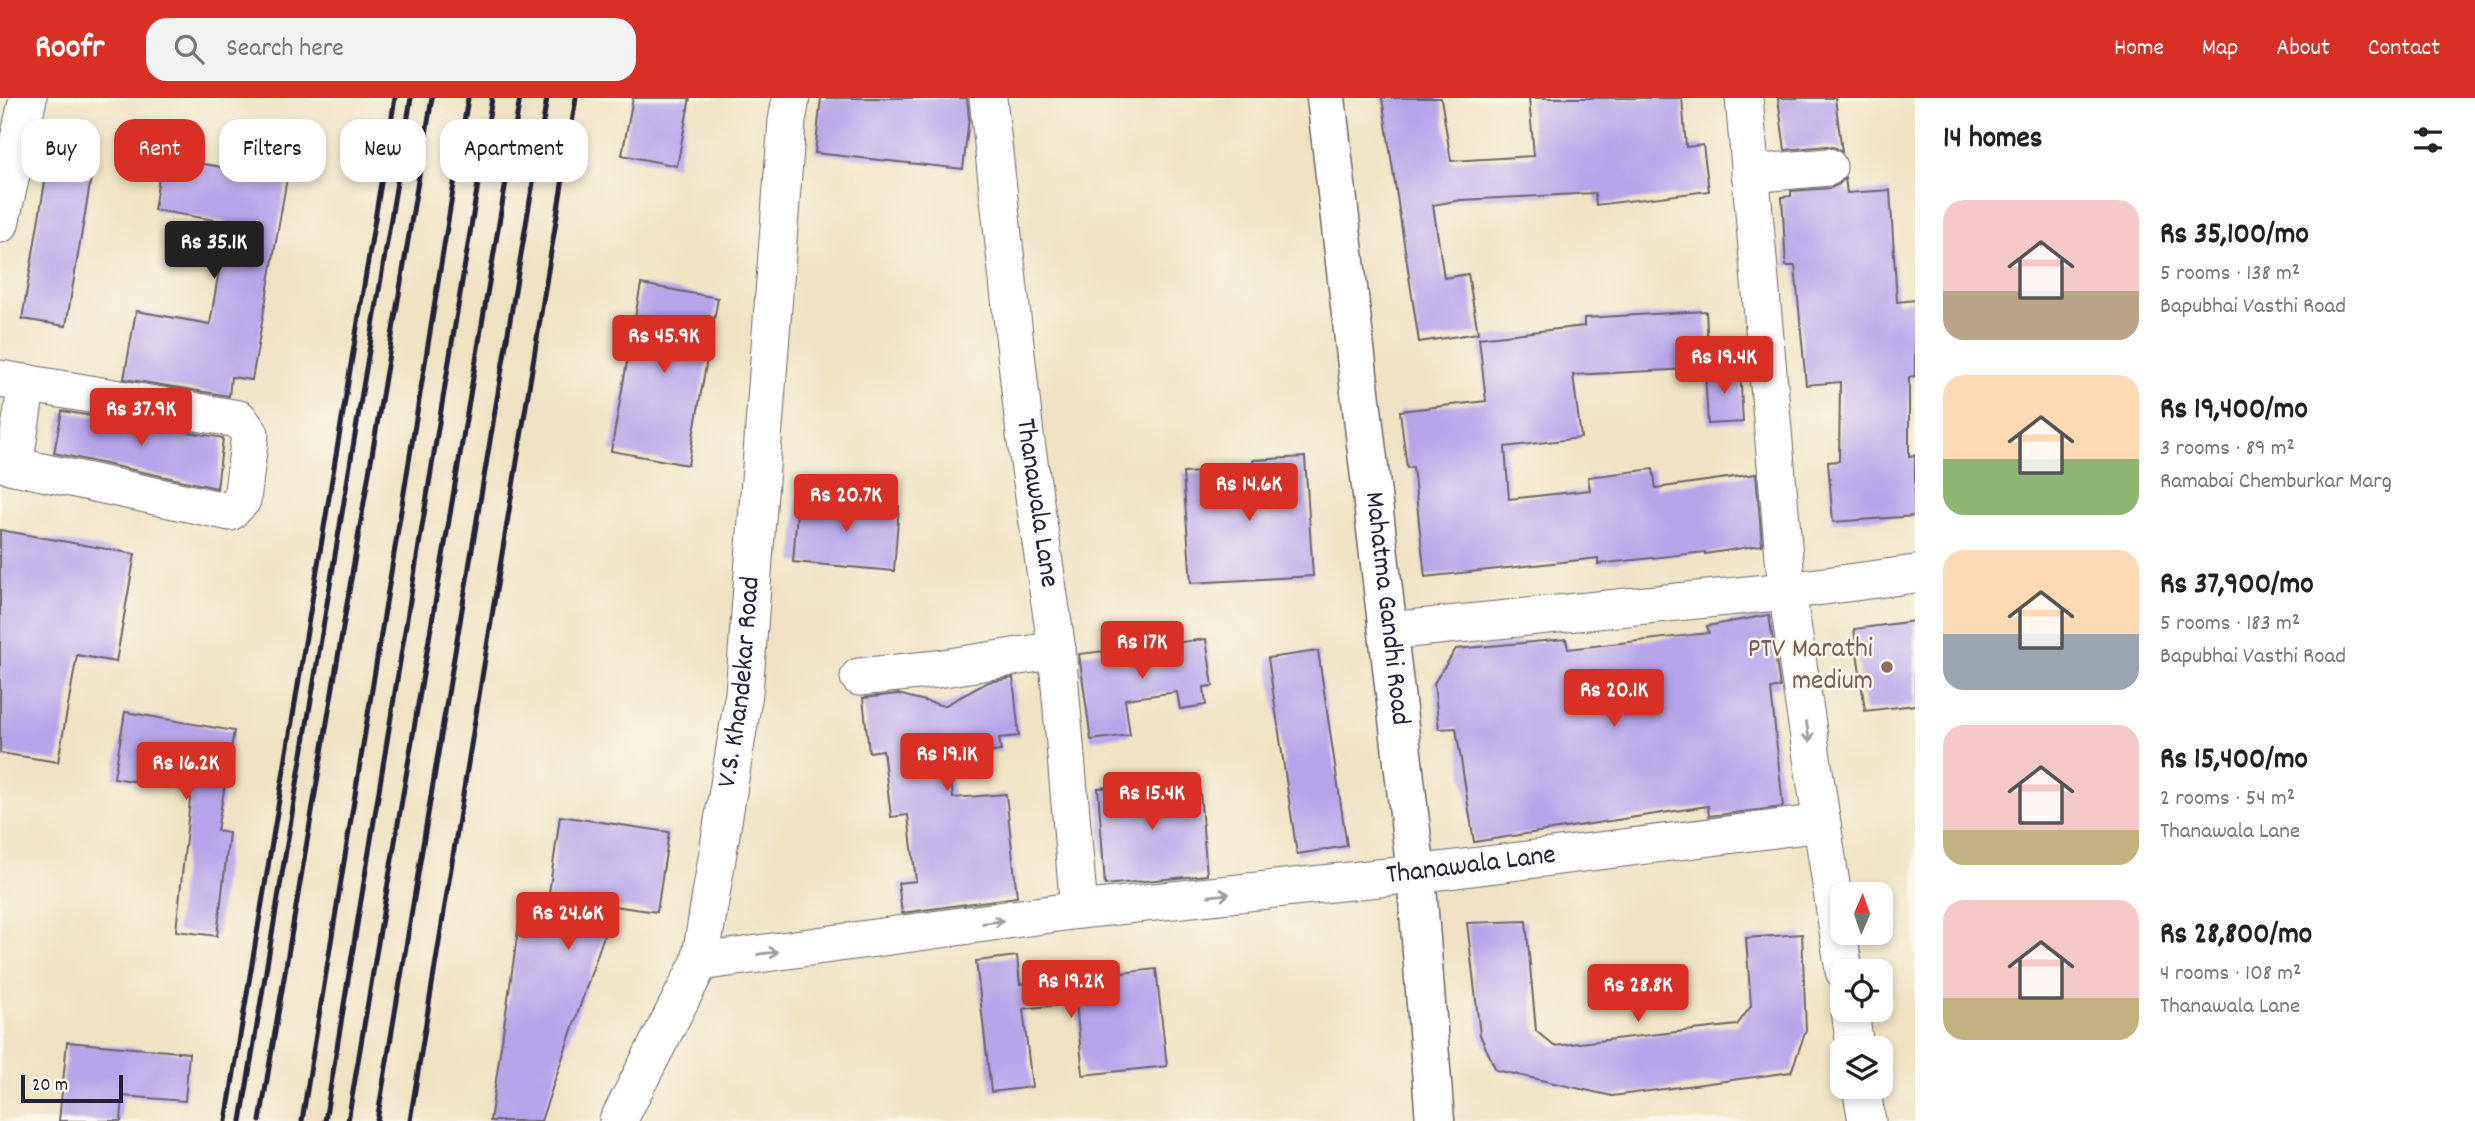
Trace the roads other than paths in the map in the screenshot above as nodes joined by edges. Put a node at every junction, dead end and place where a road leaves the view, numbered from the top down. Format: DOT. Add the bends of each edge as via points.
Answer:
graph roads {
  1 [pos="28,98"];
  2 [pos="791,98"];
  3 [pos="988,98"];
  4 [pos="1326,98"];
  5 [pos="1744,98"];
  6 [pos="1772,127"];
  7 [pos="1828,167"];
  8 [pos="1764,173"];
  9 [pos="0,224"];
  10 [pos="13,381"];
  11 [pos="7,464"];
  12 [pos="1915,574"];
  13 [pos="1787,591"];
  14 [pos="1388,631"];
  15 [pos="1057,650"];
  16 [pos="859,677"];
  17 [pos="1822,823"];
  18 [pos="1416,874"];
  19 [pos="1079,910"];
  20 [pos="1842,959"];
  21 [pos="700,962"];
  22 [pos="1863,1099"];
  23 [pos="618,1121"];
  24 [pos="1435,1121"];
  25 [pos="1867,1121"];
  1 -- 9 [label="street"];
  2 -- 21 [label="street, V.S. Khandekar Road" via="744,693"];
  3 -- 15 [label="street, Thanawala Lane" via="1025,435"];
  4 -- 14 [label="street, Mahatma Gandhi Road"];
  5 -- 8 [label="street"];
  6 -- 8 [label="street"];
  7 -- 8 [label="street"];
  8 -- 13 [label="street"];
  10 -- 11 [label="street"];
  10 -- 11 [label="street" via="239,419 250,433 242,500 230,512"];
  12 -- 13 [label="street"];
  13 -- 14 [label="street"];
  13 -- 17 [label="street, one-way"];
  14 -- 18 [label="street, Mahatma Gandhi Road"];
  15 -- 16 [label="street"];
  15 -- 19 [label="street, Thanawala Lane"];
  17 -- 18 [label="street, Thanawala Lane"];
  17 -- 20 [label="street"];
  19 -- 18 [label="street, Thanawala Lane, one-way"];
  18 -- 24 [label="street, Mahatma Gandhi Road"];
  21 -- 19 [label="street, Thanawala Lane, one-way"];
  21 -- 23 [label="street, V.S. Khandekar Road"];
  22 -- 25 [label="street"];
}
